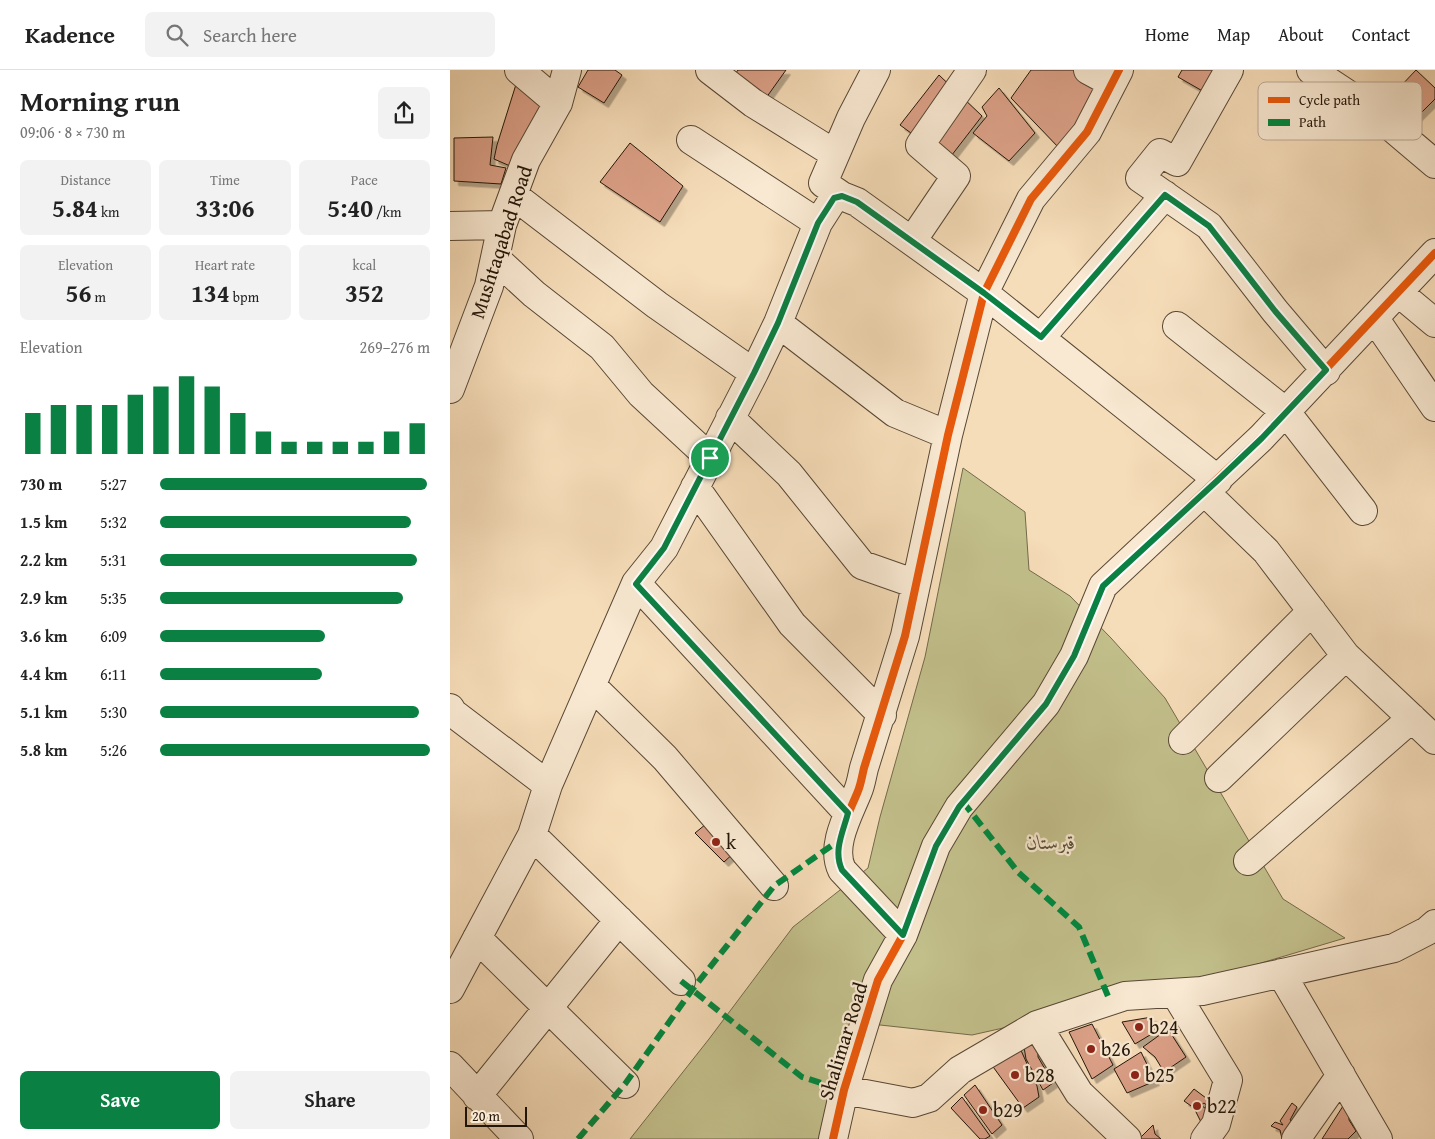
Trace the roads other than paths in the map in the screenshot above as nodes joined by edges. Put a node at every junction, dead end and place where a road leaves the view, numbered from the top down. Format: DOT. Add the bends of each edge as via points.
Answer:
graph roads {
  1 [pos="518,70"];
  2 [pos="567,70"];
  3 [pos="710,70"];
  4 [pos="876,70"];
  5 [pos="972,70"];
  6 [pos="1088,70"];
  7 [pos="1229,70"];
  8 [pos="1312,70"];
  9 [pos="1116,77"];
  10 [pos="1330,82"];
  11 [pos="558,103"];
  12 [pos="691,140"];
  13 [pos="1407,140"];
  14 [pos="835,154"];
  15 [pos="1435,164"];
  16 [pos="513,195"];
  17 [pos="1165,195"];
  18 [pos="842,196"];
  19 [pos="818,223"];
  20 [pos="502,225"];
  21 [pos="450,226"];
  22 [pos="912,241"];
  23 [pos="1435,254"];
  24 [pos="495,258"];
  25 [pos="984,293"];
  26 [pos="1399,293"];
  27 [pos="1375,319"];
  28 [pos="778,323"];
  29 [pos="1435,324"];
  30 [pos="1177,326"];
  31 [pos="1041,337"];
  32 [pos="1326,370"];
  33 [pos="754,373"];
  34 [pos="450,389"];
  35 [pos="1435,407"];
  36 [pos="1286,412"];
  37 [pos="730,418"];
  38 [pos="948,435"];
  39 [pos="710,458"];
  40 [pos="1211,486"];
  41 [pos="695,487"];
  42 [pos="1363,512"];
  43 [pos="636,584"];
  44 [pos="916,584"];
  45 [pos="1312,611"];
  46 [pos="1346,656"];
  47 [pos="592,686"];
  48 [pos="450,708"];
  49 [pos="882,715"];
  50 [pos="1412,718"];
  51 [pos="1183,740"];
  52 [pos="1435,740"];
  53 [pos="1219,778"];
  54 [pos="548,786"];
  55 [pos="848,813"];
  56 [pos="532,835"];
  57 [pos="1248,861"];
  58 [pos="774,886"];
  59 [pos="619,920"];
  60 [pos="1435,924"];
  61 [pos="903,935"];
  62 [pos="477,938"];
  63 [pos="1281,973"];
  64 [pos="681,981"];
  65 [pos="450,989"];
  66 [pos="1175,993"];
  67 [pos="548,1008"];
  68 [pos="1036,1025"];
  69 [pos="450,1066"];
  70 [pos="1341,1074"];
  71 [pos="625,1084"];
  72 [pos="844,1090"];
  73 [pos="477,1096"];
  74 [pos="519,1139"];
  75 [pos="832,1139"];
  76 [pos="1127,1139"];
  77 [pos="1205,1139"];
  78 [pos="1296,1139"];
  79 [pos="1378,1139"];
  1 -- 11 [label="street"];
  2 -- 11 [label="street, Mushtaqabad Road"];
  3 -- 14 [label="street" via="753,103"];
  4 -- 14 [label="street"];
  5 -- 22 [label="street" via="920,145 956,176"];
  6 -- 9 [label="street"];
  7 -- 17 [label="street" via="1177,162 1160,153 1140,178"];
  8 -- 10 [label="street"];
  9 -- 25 [label="street" via="1087,132 1031,199"];
  11 -- 16 [label="street, Mushtaqabad Road" via="526,160"];
  12 -- 19 [label="street"];
  13 -- 15 [label="street"];
  14 -- 18 [label="street" via="823,183"];
  16 -- 20 [label="street, Mushtaqabad Road"];
  16 -- 33 [label="street" via="657,305"];
  17 -- 31 [label="street"];
  17 -- 32 [label="street" via="1209,226"];
  18 -- 19 [label="street" via="834,198"];
  18 -- 22 [label="street" via="857,202"];
  19 -- 28 [label="street"];
  20 -- 21 [label="street"];
  20 -- 24 [label="street, Mushtaqabad Road"];
  22 -- 25 [label="street"];
  23 -- 26 [label="street, Shalimar Road"];
  24 -- 34 [label="street, Mushtaqabad Road" via="489,286"];
  24 -- 39 [label="street" via="534,294 602,347 641,394"];
  25 -- 31 [label="street"];
  25 -- 38 [label="street"];
  26 -- 27 [label="street, Shalimar Road"];
  26 -- 29 [label="street"];
  27 -- 32 [label="street, Shalimar Road"];
  27 -- 35 [label="street"];
  28 -- 33 [label="street"];
  28 -- 38 [label="street" via="895,413"];
  30 -- 36 [label="street"];
  31 -- 40 [label="street"];
  32 -- 36 [label="street, Shalimar Road"];
  33 -- 37 [label="street"];
  36 -- 40 [label="street, Shalimar Road"];
  36 -- 42 [label="street"];
  37 -- 39 [label="street"];
  37 -- 44 [label="street" via="789,474 862,565"];
  38 -- 44 [label="street"];
  39 -- 41 [label="street"];
  40 -- 45 [label="street"];
  40 -- 61 [label="street, Shalimar Road" via="1103,586 1074,656 1046,704 959,807 936,846"];
  41 -- 43 [label="street" via="664,548"];
  41 -- 49 [label="street" via="792,624"];
  43 -- 47 [label="street"];
  43 -- 55 [label="street"];
  44 -- 49 [label="street" via="906,636"];
  45 -- 46 [label="street"];
  45 -- 51 [label="street"];
  46 -- 50 [label="street"];
  46 -- 53 [label="street"];
  47 -- 54 [label="street"];
  47 -- 58 [label="street" via="665,758"];
  48 -- 54 [label="street"];
  49 -- 55 [label="street" via="859,789"];
  50 -- 52 [label="street"];
  50 -- 57 [label="street"];
  54 -- 56 [label="street"];
  55 -- 61 [label="street" via="837,852 838,863"];
  56 -- 59 [label="street"];
  56 -- 62 [label="street"];
  59 -- 64 [label="street"];
  59 -- 67 [label="street"];
  60 -- 63 [label="street" via="1394,948"];
  61 -- 72 [label="street, Shalimar Road" via="878,980"];
  62 -- 65 [label="street"];
  62 -- 67 [label="street"];
  63 -- 66 [label="street" via="1202,991"];
  63 -- 70 [label="street"];
  66 -- 68 [label="street" via="1125,996"];
  66 -- 77 [label="street" via="1228,1080 1216,1124"];
  67 -- 71 [label="street"];
  67 -- 73 [label="street"];
  68 -- 72 [label="street" via="960,1070 929,1098 913,1103"];
  68 -- 76 [label="street" via="1079,1093"];
  69 -- 73 [label="street"];
  70 -- 78 [label="street"];
  70 -- 79 [label="street"];
  72 -- 75 [label="street, Shalimar Road"];
  73 -- 74 [label="street"];
}
